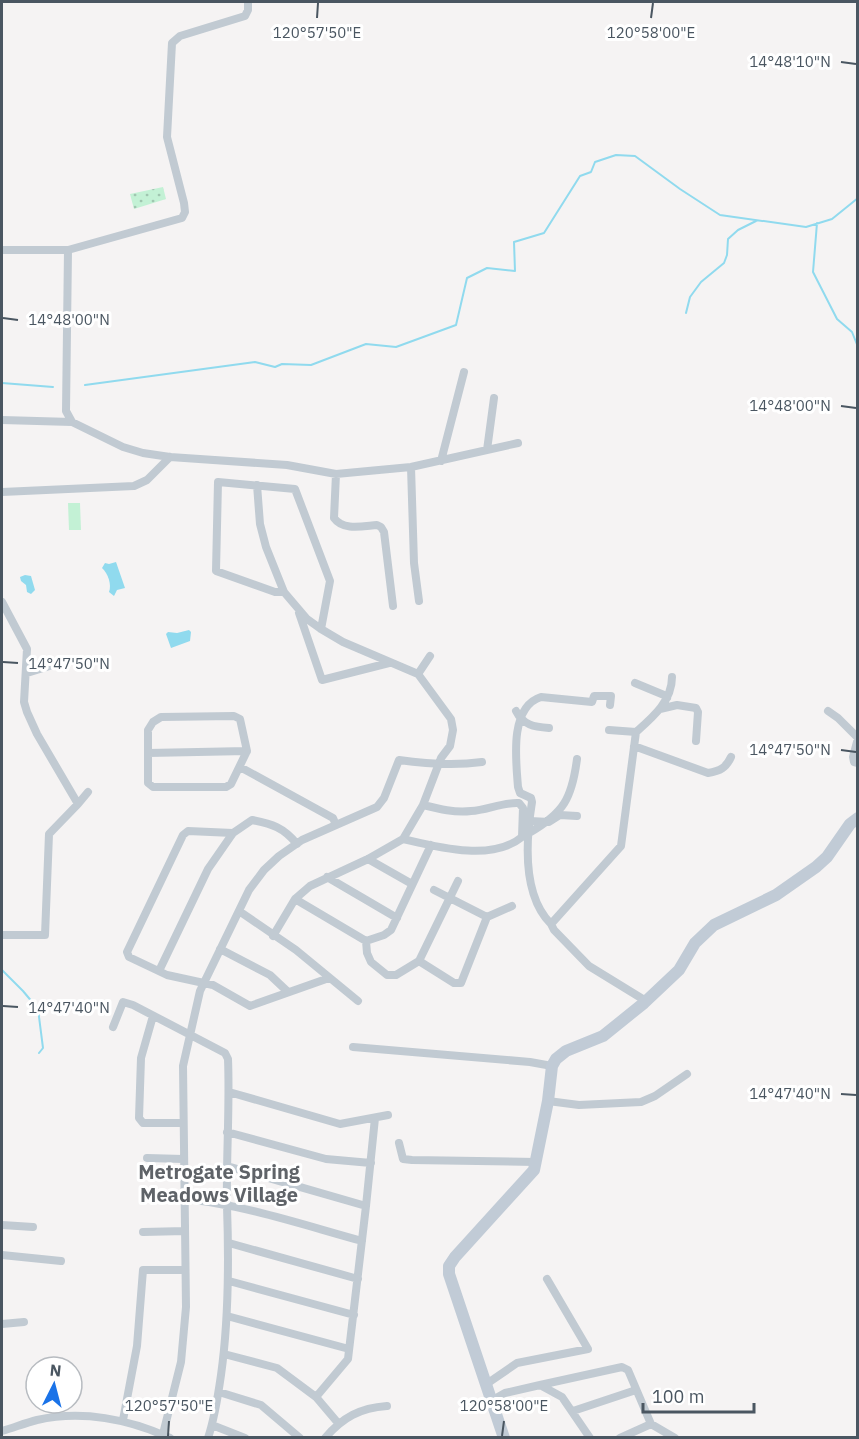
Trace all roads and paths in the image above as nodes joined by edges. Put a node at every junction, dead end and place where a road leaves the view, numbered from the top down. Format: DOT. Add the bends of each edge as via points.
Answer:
graph roads {
  1 [pos="248,2"];
  2 [pos="68,249"];
  3 [pos="2,250"];
  4 [pos="464,372"];
  5 [pos="494,398"];
  6 [pos="2,420"];
  7 [pos="72,422"];
  8 [pos="518,443"];
  9 [pos="487,450"];
  10 [pos="170,457"];
  11 [pos="441,461"];
  12 [pos="411,467"];
  13 [pos="336,474"];
  14 [pos="257,485"];
  15 [pos="2,492"];
  16 [pos="284,592"];
  17 [pos="419,601"];
  18 [pos="2,602"];
  19 [pos="393,606"];
  20 [pos="297,607"];
  21 [pos="321,629"];
  22 [pos="430,656"];
  23 [pos="69,660"];
  24 [pos="389,662"];
  25 [pos="27,674"];
  26 [pos="418,674"];
  27 [pos="672,677"];
  28 [pos="635,683"];
  29 [pos="667,698"];
  30 [pos="610,705"];
  31 [pos="660,709"];
  32 [pos="828,711"];
  33 [pos="518,715"];
  34 [pos="549,728"];
  35 [pos="609,730"];
  36 [pos="636,732"];
  37 [pos="858,738"];
  38 [pos="696,741"];
  39 [pos="634,746"];
  40 [pos="247,751"];
  41 [pos="148,753"];
  42 [pos="731,757"];
  43 [pos="577,759"];
  44 [pos="482,762"];
  45 [pos="858,763"];
  46 [pos="439,765"];
  47 [pos="240,767"];
  48 [pos="88,792"];
  49 [pos="78,804"];
  50 [pos="423,805"];
  51 [pos="577,816"];
  52 [pos="858,818"];
  53 [pos="530,821"];
  54 [pos="549,822"];
  55 [pos="336,825"];
  56 [pos="233,833"];
  57 [pos="529,833"];
  58 [pos="403,839"];
  59 [pos="297,844"];
  60 [pos="431,845"];
  61 [pos="368,859"];
  62 [pos="327,877"];
  63 [pos="458,881"];
  64 [pos="412,885"];
  65 [pos="434,890"];
  66 [pos="295,899"];
  67 [pos="450,899"];
  68 [pos="512,906"];
  69 [pos="239,911"];
  70 [pos="487,917"];
  71 [pos="397,918"];
  72 [pos="551,924"];
  73 [pos="2,935"];
  74 [pos="273,936"];
  75 [pos="366,941"];
  76 [pos="220,949"];
  77 [pos="419,961"];
  78 [pos="159,971"];
  79 [pos="329,978"];
  80 [pos="203,983"];
  81 [pos="288,992"];
  82 [pos="358,1001"];
  83 [pos="646,1001"];
  84 [pos="153,1016"];
  85 [pos="113,1027"];
  86 [pos="190,1035"];
  87 [pos="353,1047"];
  88 [pos="552,1066"];
  89 [pos="687,1074"];
  90 [pos="229,1092"];
  91 [pos="548,1101"];
  92 [pos="388,1115"];
  93 [pos="375,1118"];
  94 [pos="183,1123"];
  95 [pos="227,1132"];
  96 [pos="399,1143"];
  97 [pos="147,1158"];
  98 [pos="183,1159"];
  99 [pos="536,1162"];
  100 [pos="371,1163"];
  101 [pos="227,1166"];
  102 [pos="147,1197"];
  103 [pos="186,1198"];
  104 [pos="227,1205"];
  105 [pos="366,1206"];
  106 [pos="2,1225"];
  107 [pos="33,1227"];
  108 [pos="185,1231"];
  109 [pos="143,1232"];
  110 [pos="362,1241"];
  111 [pos="229,1243"];
  112 [pos="2,1255"];
  113 [pos="61,1261"];
  114 [pos="185,1270"];
  115 [pos="358,1279"];
  116 [pos="547,1279"];
  117 [pos="229,1281"];
  118 [pos="354,1315"];
  119 [pos="227,1316"];
  120 [pos="24,1322"];
  121 [pos="2,1324"];
  122 [pos="349,1349"];
  123 [pos="224,1354"];
  124 [pos="485,1385"];
  125 [pos="540,1385"];
  126 [pos="636,1390"];
  127 [pos="219,1392"];
  128 [pos="316,1396"];
  129 [pos="490,1401"];
  130 [pos="387,1406"];
  131 [pos="573,1411"];
  132 [pos="123,1420"];
  133 [pos="338,1423"];
  134 [pos="651,1424"];
  135 [pos="212,1425"];
  136 [pos="2,1431"];
  137 [pos="165,1436"];
  138 [pos="208,1437"];
  139 [pos="245,1437"];
  140 [pos="300,1437"];
  141 [pos="325,1437"];
  142 [pos="504,1437"];
  143 [pos="590,1437"];
  144 [pos="620,1437"];
  145 [pos="675,1437"];
  1 -- 2 [label="street" via="245,16 180,36 172,43 167,137 184,203 182,218"];
  2 -- 3 [label="street"];
  2 -- 7 [label="street" via="66,411"];
  4 -- 11 [label="street"];
  5 -- 9 [label="street"];
  6 -- 7 [label="street"];
  7 -- 10 [label="street" via="123,447"];
  8 -- 9 [label="street"];
  9 -- 11 [label="street"];
  10 -- 13 [label="street" via="287,465"];
  10 -- 15 [label="street" via="147,480 134,486"];
  11 -- 12 [label="street"];
  12 -- 13 [label="street"];
  12 -- 17 [label="street"];
  13 -- 19 [label="street" via="337,523 377,525 384,532"];
  14 -- 16 [label="street" via="263,535"];
  14 -- 16 [label="street" via="218,482 216,572"];
  14 -- 21 [label="street" via="295,489 330,581"];
  16 -- 20 [label="street"];
  18 -- 25 [label="street" via="27,649"];
  20 -- 21 [label="street"];
  20 -- 24 [label="street" via="322,680"];
  21 -- 24 [label="street"];
  22 -- 26 [label="street"];
  23 -- 25 [label="street"];
  24 -- 26 [label="street"];
  25 -- 49 [label="street" via="27,712"];
  26 -- 46 [label="street" via="451,719 450,746"];
  27 -- 29 [label="street"];
  28 -- 29 [label="street"];
  29 -- 31 [label="street"];
  30 -- 33 [label="street" via="611,696 594,696 592,702 541,698 534,699"];
  31 -- 36 [label="street"];
  31 -- 38 [label="street" via="677,705 696,708"];
  32 -- 37 [label="street"];
  33 -- 34 [label="street" via="532,727"];
  33 -- 53 [label="street" via="518,787 520,793 531,798"];
  35 -- 36 [label="street"];
  36 -- 39 [label="street"];
  37 -- 45 [label="street" via="853,757"];
  39 -- 42 [label="street" via="708,773 727,766"];
  39 -- 72 [label="street" via="621,846"];
  40 -- 41 [label="street"];
  40 -- 41 [label="street" via="240,719 234,716 161,717 148,730"];
  40 -- 47 [label="street"];
  41 -- 47 [label="street" via="148,783 153,788 226,787"];
  43 -- 54 [label="street" via="574,782 562,808"];
  44 -- 46 [label="street"];
  46 -- 50 [label="street"];
  46 -- 55 [label="street" via="399,760 377,807"];
  47 -- 55 [label="street" via="333,818"];
  48 -- 49 [label="street"];
  49 -- 73 [label="street" via="49,834 45,935"];
  50 -- 58 [label="street"];
  50 -- 60 [label="street" via="456,811 512,803 523,808 522,837 515,843 493,850"];
  51 -- 54 [label="street" via="560,815"];
  52 -- 83 [label="street" via="816,867 776,895 703,933 679,970"];
  53 -- 54 [label="street"];
  53 -- 57 [label="street"];
  54 -- 57 [label="street"];
  55 -- 59 [label="street"];
  56 -- 59 [label="street" via="252,820 273,824"];
  56 -- 78 [label="street" via="208,869"];
  56 -- 78 [label="street" via="188,831 183,835 127,952 129,957"];
  57 -- 72 [label="street" via="529,880 533,895"];
  58 -- 60 [label="street"];
  58 -- 61 [label="street"];
  59 -- 69 [label="street" via="264,870"];
  60 -- 64 [label="street"];
  61 -- 62 [label="street"];
  61 -- 64 [label="street"];
  62 -- 66 [label="street"];
  62 -- 71 [label="street"];
  63 -- 67 [label="street"];
  64 -- 71 [label="street"];
  65 -- 67 [label="street"];
  66 -- 74 [label="street"];
  66 -- 75 [label="street"];
  67 -- 70 [label="street"];
  67 -- 77 [label="street"];
  68 -- 70 [label="street"];
  69 -- 74 [label="street"];
  69 -- 76 [label="street"];
  70 -- 77 [label="street" via="461,983 454,983"];
  71 -- 75 [label="street" via="392,930"];
  72 -- 83 [label="street" via="589,966"];
  74 -- 79 [label="street"];
  75 -- 77 [label="street" via="371,962 387,975 396,975"];
  76 -- 80 [label="street"];
  76 -- 81 [label="street" via="270,975"];
  78 -- 80 [label="street"];
  79 -- 81 [label="street"];
  79 -- 82 [label="street"];
  80 -- 81 [label="street" via="250,1006"];
  80 -- 86 [label="street"];
  83 -- 88 [label="street" via="603,1036 566,1051"];
  84 -- 85 [label="street" via="123,1002"];
  84 -- 86 [label="street"];
  84 -- 94 [label="street" via="141,1058 139,1118 143,1123"];
  86 -- 90 [label="street" via="225,1053"];
  86 -- 94 [label="street" via="183,1066"];
  87 -- 88 [label="street"];
  88 -- 91 [label="street"];
  89 -- 91 [label="street" via="641,1102 579,1105"];
  90 -- 93 [label="street" via="327,1122 340,1124"];
  90 -- 95 [label="street"];
  91 -- 99 [label="street"];
  92 -- 93 [label="street"];
  93 -- 100 [label="street"];
  94 -- 98 [label="street"];
  95 -- 100 [label="street" via="326,1159"];
  95 -- 101 [label="street"];
  96 -- 99 [label="street" via="403,1159"];
  97 -- 98 [label="street"];
  98 -- 103 [label="street"];
  99 -- 124 [label="street" via="524,1183 449,1266"];
  100 -- 105 [label="street"];
  101 -- 104 [label="street"];
  101 -- 105 [label="street"];
  102 -- 103 [label="street"];
  103 -- 104 [label="street"];
  103 -- 108 [label="street"];
  104 -- 110 [label="street"];
  104 -- 111 [label="street"];
  105 -- 110 [label="street"];
  106 -- 107 [label="street"];
  108 -- 109 [label="street"];
  108 -- 114 [label="street"];
  110 -- 115 [label="street"];
  111 -- 115 [label="street"];
  111 -- 117 [label="street"];
  112 -- 113 [label="street"];
  114 -- 132 [label="street" via="143,1270 137,1346"];
  114 -- 137 [label="street" via="181,1362"];
  115 -- 118 [label="street"];
  116 -- 124 [label="street" via="588,1348 517,1363"];
  117 -- 118 [label="street"];
  117 -- 119 [label="street"];
  118 -- 122 [label="street"];
  119 -- 122 [label="street"];
  119 -- 123 [label="street"];
  120 -- 121 [label="street"];
  122 -- 128 [label="street" via="348,1359"];
  123 -- 127 [label="street"];
  123 -- 128 [label="street" via="277,1368"];
  124 -- 129 [label="street"];
  125 -- 126 [label="street" via="622,1367 628,1370"];
  125 -- 129 [label="street" via="505,1393"];
  125 -- 131 [label="street" via="562,1397"];
  126 -- 131 [label="street"];
  126 -- 134 [label="street"];
  127 -- 135 [label="street"];
  127 -- 140 [label="street" via="261,1405"];
  128 -- 133 [label="street"];
  129 -- 142 [label="street"];
  130 -- 133 [label="street"];
  131 -- 143 [label="street"];
  132 -- 136 [label="street" via="73,1416 38,1420"];
  132 -- 137 [label="street"];
  133 -- 141 [label="street"];
  134 -- 144 [label="street"];
  134 -- 145 [label="street"];
  135 -- 138 [label="street"];
  135 -- 139 [label="street"];
}
